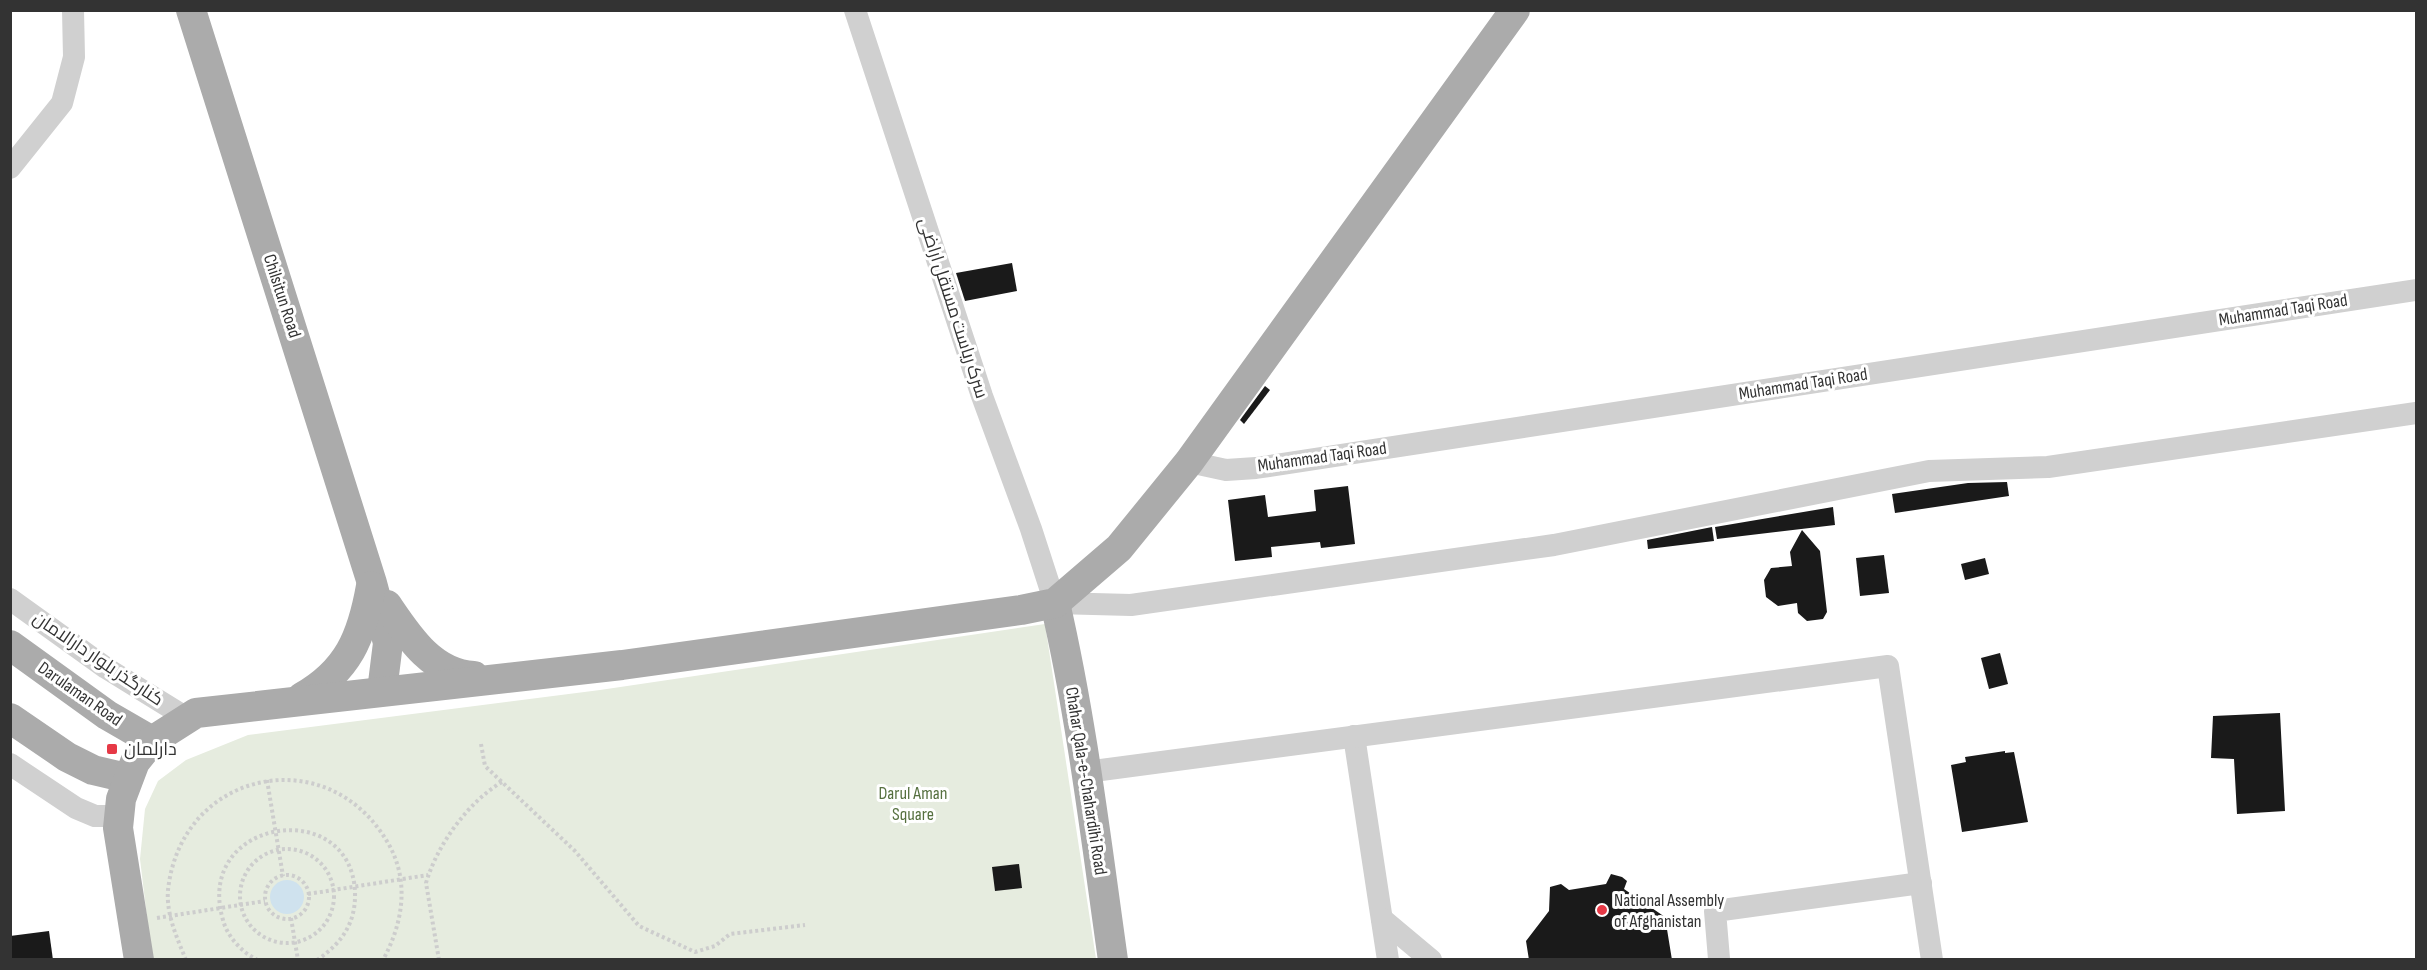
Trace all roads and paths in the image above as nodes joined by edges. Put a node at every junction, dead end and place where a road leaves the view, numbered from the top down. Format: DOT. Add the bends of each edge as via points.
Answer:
graph roads {
  1 [pos="73,10"];
  2 [pos="191,10"];
  3 [pos="855,10"];
  4 [pos="1515,10"];
  5 [pos="10,168"];
  6 [pos="2416,290"];
  7 [pos="2416,413"];
  8 [pos="1189,462"];
  9 [pos="372,583"];
  10 [pos="10,599"];
  11 [pos="1055,603"];
  12 [pos="10,645"];
  13 [pos="509,677"];
  14 [pos="382,691"];
  15 [pos="297,700"];
  16 [pos="10,718"];
  17 [pos="187,718"];
  18 [pos="1354,736"];
  19 [pos="152,741"];
  20 [pos="482,744"];
  21 [pos="10,764"];
  22 [pos="1086,772"];
  23 [pos="128,778"];
  24 [pos="267,780"];
  25 [pos="502,782"];
  26 [pos="119,816"];
  27 [pos="276,830"];
  28 [pos="279,850"];
  29 [pos="428,875"];
  30 [pos="283,876"];
  31 [pos="400,879"];
  32 [pos="1921,883"];
  33 [pos="355,886"];
  34 [pos="333,890"];
  35 [pos="308,894"];
  36 [pos="265,901"];
  37 [pos="241,904"];
  38 [pos="219,908"];
  39 [pos="171,916"];
  40 [pos="156,918"];
  41 [pos="291,918"];
  42 [pos="1382,919"];
  43 [pos="805,925"];
  44 [pos="295,942"];
  45 [pos="1719,958"];
  46 [pos="139,960"];
  47 [pos="186,960"];
  48 [pos="258,960"];
  49 [pos="298,960"];
  50 [pos="317,960"];
  51 [pos="383,960"];
  52 [pos="439,960"];
  53 [pos="1113,960"];
  54 [pos="1388,960"];
  55 [pos="1431,960"];
  56 [pos="1932,960"];
  1 -- 5 [label="street" via="74,57 62,103"];
  2 -- 9 [label="main road, Chilsitun Road"];
  3 -- 11 [label="street, سرک ریاست مستقل اراضی" via="982,396"];
  4 -- 8 [label="main road"];
  6 -- 8 [label="street, Muhammad Taqi Road" via="1256,468 1226,470"];
  7 -- 11 [label="street" via="2048,467 1929,471 1554,545 1131,605"];
  8 -- 11 [label="main road" via="1119,548"];
  9 -- 13 [label="main road" via="411,641 439,665 464,675"];
  9 -- 14 [label="main road" via="388,643"];
  9 -- 15 [label="main road" via="363,625 343,665 324,684"];
  10 -- 17 [label="street, کنارگذر بلوار دارالامان" via="106,668"];
  11 -- 13 [label="main road"];
  11 -- 22 [label="main road, Chahar Qala-e-Chahardihi Road"];
  12 -- 19 [label="main road, Darulaman Road" via="107,715"];
  13 -- 14 [label="main road"];
  14 -- 15 [label="main road"];
  15 -- 17 [label="main road" via="196,713"];
  16 -- 23 [label="main road" via="67,757 93,770"];
  17 -- 19 [label="main road"];
  18 -- 22 [label="street"];
  18 -- 32 [label="street" via="1888,666"];
  18 -- 42 [label="street"];
  19 -- 23 [label="main road"];
  20 -- 25 [label="path" via="485,766"];
  21 -- 26 [label="street" via="76,808 95,816"];
  22 -- 53 [label="main road, Chahar Qala-e-Chahardihi Road"];
  23 -- 26 [label="main road"];
  24 -- 27 [label="path"];
  24 -- 31 [label="path" via="307,781 345,795 375,821 395,856"];
  24 -- 39 [label="path" via="229,793 198,818 177,852 168,891"];
  25 -- 29 [label="path" via="469,809"];
  25 -- 43 [label="path" via="575,851 639,926 694,952 715,946 730,934"];
  26 -- 46 [label="main road"];
  27 -- 28 [label="path"];
  27 -- 33 [label="path" via="311,832 331,844 346,861"];
  27 -- 38 [label="path" via="244,843 229,861 220,883"];
  28 -- 30 [label="path"];
  28 -- 34 [label="path" via="303,852 316,859"];
  28 -- 37 [label="path" via="258,859 248,870 241,884"];
  29 -- 31 [label="path"];
  29 -- 52 [label="path" via="426,883"];
  30 -- 35 [label="path" via="299,879"];
  30 -- 36 [label="path" via="268,886"];
  31 -- 33 [label="path"];
  31 -- 51 [label="path" via="403,895 396,935"];
  32 -- 45 [label="street" via="1715,911"];
  32 -- 56 [label="street"];
  33 -- 34 [label="path"];
  33 -- 50 [label="path" via="356,907 348,929 334,948"];
  34 -- 35 [label="path"];
  34 -- 44 [label="path" via="329,916 320,929"];
  35 -- 41 [label="path" via="304,910"];
  36 -- 37 [label="path"];
  36 -- 41 [label="path" via="272,913"];
  37 -- 38 [label="path"];
  37 -- 44 [label="path" via="252,928 263,937 278,943"];
  38 -- 39 [label="path"];
  38 -- 48 [label="path" via="225,927 237,944"];
  39 -- 40 [label="path"];
  39 -- 47 [label="path"];
  41 -- 44 [label="path"];
  42 -- 54 [label="street"];
  42 -- 55 [label="street"];
  44 -- 49 [label="path"];
}
